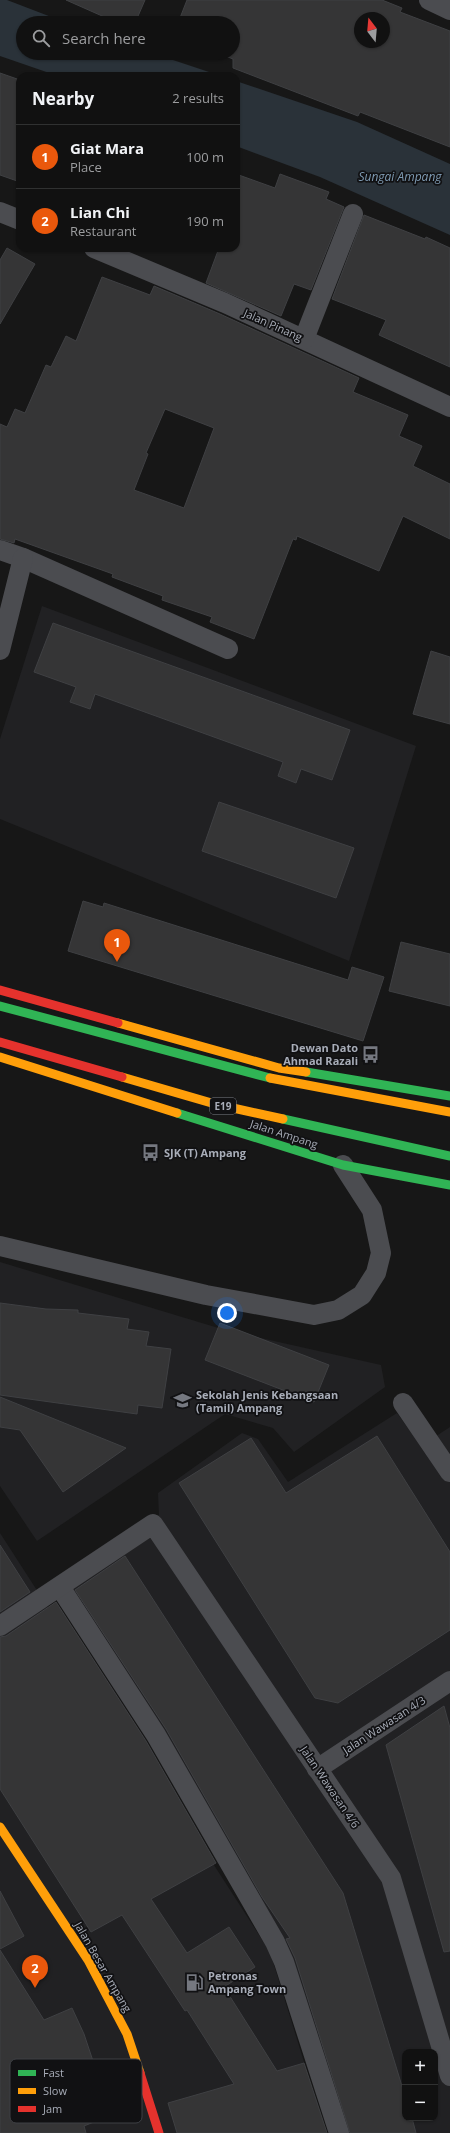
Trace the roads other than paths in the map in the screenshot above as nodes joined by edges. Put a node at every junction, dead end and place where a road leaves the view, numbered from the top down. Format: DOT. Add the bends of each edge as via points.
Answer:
graph roads {
  1 [pos="429,0"];
  2 [pos="450,10"];
  3 [pos="0,212"];
  4 [pos="352,214"];
  5 [pos="16,218"];
  6 [pos="103,252"];
  7 [pos="304,339"];
  8 [pos="450,407"];
  9 [pos="0,550"];
  10 [pos="23,558"];
  11 [pos="0,650"];
  12 [pos="228,650"];
  13 [pos="0,990"];
  14 [pos="0,1006"];
  15 [pos="0,1042"];
  16 [pos="0,1057"];
  17 [pos="450,1096"];
  18 [pos="450,1112"];
  19 [pos="450,1156"];
  20 [pos="343,1165"];
  21 [pos="450,1185"];
  22 [pos="0,1246"];
  23 [pos="402,1403"];
  24 [pos="450,1472"];
  25 [pos="60,1588"];
  26 [pos="0,1626"];
  27 [pos="450,1681"];
  28 [pos="317,1769"];
  29 [pos="0,1827"];
  30 [pos="135,2059"];
  31 [pos="450,2076"];
  32 [pos="142,2080"];
  33 [pos="159,2133"];
  34 [pos="339,2133"];
  1 -- 2 [label="street"];
  3 -- 5 [label="street"];
  4 -- 7 [label="street"];
  6 -- 7 [label="street, Jalan Pinang"];
  7 -- 8 [label="street, Jalan Pinang"];
  9 -- 10 [label="street"];
  10 -- 11 [label="street"];
  10 -- 12 [label="street"];
  13 -- 17 [label="main road" via="279,1068"];
  14 -- 18 [label="main road" via="264,1077"];
  15 -- 19 [label="main road, E19" via="215,1104"];
  16 -- 20 [label="main road, Jalan Ampang"];
  20 -- 21 [label="main road, Jalan Ampang"];
  20 -- 22 [label="street" via="372,1210 381,1253 376,1273 362,1295 338,1310 314,1315 213,1296"];
  23 -- 24 [label="street"];
  25 -- 26 [label="street"];
  25 -- 28 [label="street, Jalan Wawasan 4/6" via="153,1524"];
  25 -- 34 [label="street" via="156,1735 275,1942 284,1962"];
  27 -- 28 [label="street, Jalan Wawasan 4/3"];
  28 -- 31 [label="street, Jalan Wawasan 4/6" via="391,1878"];
  29 -- 30 [label="main road, Jalan Besar Ampang" via="88,1960 127,2034"];
  32 -- 33 [label="main road, Jalan Besar Ampang"];
}
